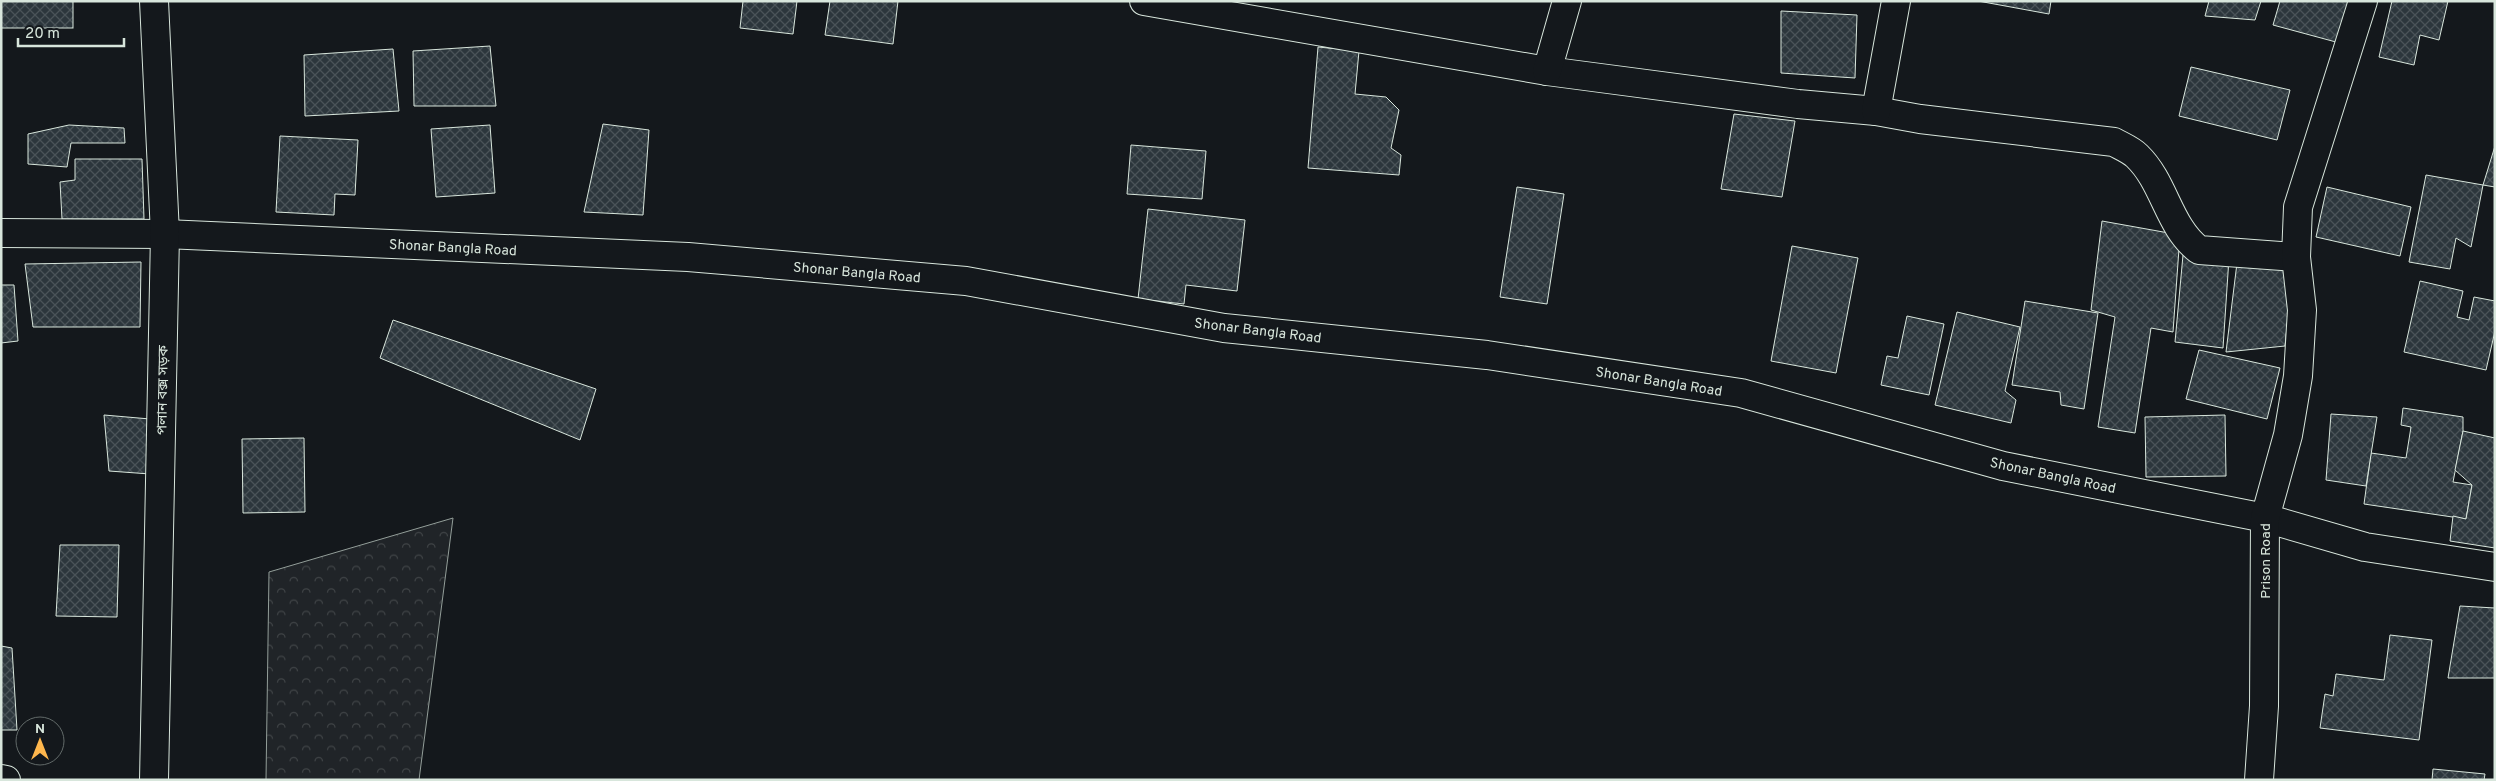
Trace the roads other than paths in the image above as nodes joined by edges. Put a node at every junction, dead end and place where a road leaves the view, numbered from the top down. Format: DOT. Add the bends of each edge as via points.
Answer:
graph roads {
  1 [pos="154,1"];
  2 [pos="1144,1"];
  3 [pos="1567,1"];
  4 [pos="1896,1"];
  5 [pos="2363,1"];
  6 [pos="1547,71"];
  7 [pos="1876,111"];
  8 [pos="1,233"];
  9 [pos="164,234"];
  10 [pos="2296,257"];
  11 [pos="2265,518"];
  12 [pos="2495,567"];
  13 [pos="1,779"];
  14 [pos="6,780"];
  15 [pos="154,780"];
  16 [pos="2259,780"];
  1 -- 9 [label="street, পলান বক্স সড়ক"];
  2 -- 6 [label="street"];
  3 -- 6 [label="street"];
  4 -- 7 [label="street"];
  5 -- 10 [label="street, Prison Road" via="2298,207"];
  6 -- 7 [label="street" via="1788,103"];
  7 -- 10 [label="street" via="2114,142 2137,155 2161,190 2168,210 2187,240 2200,250"];
  8 -- 9 [label="street, Shonar Bangla Road"];
  9 -- 11 [label="street, Shonar Bangla Road" via="688,257 966,281 1224,328 1488,355 1741,394 2003,466"];
  9 -- 15 [label="street, পলান বক্স সড়ক"];
  10 -- 11 [label="street, Prison Road" via="2302,310 2298,376 2288,436"];
  11 -- 12 [label="street, Shonar Bangla Road" via="2365,547"];
  11 -- 16 [label="street, Prison Road" via="2264,706"];
  13 -- 14 [label="street"];
}
